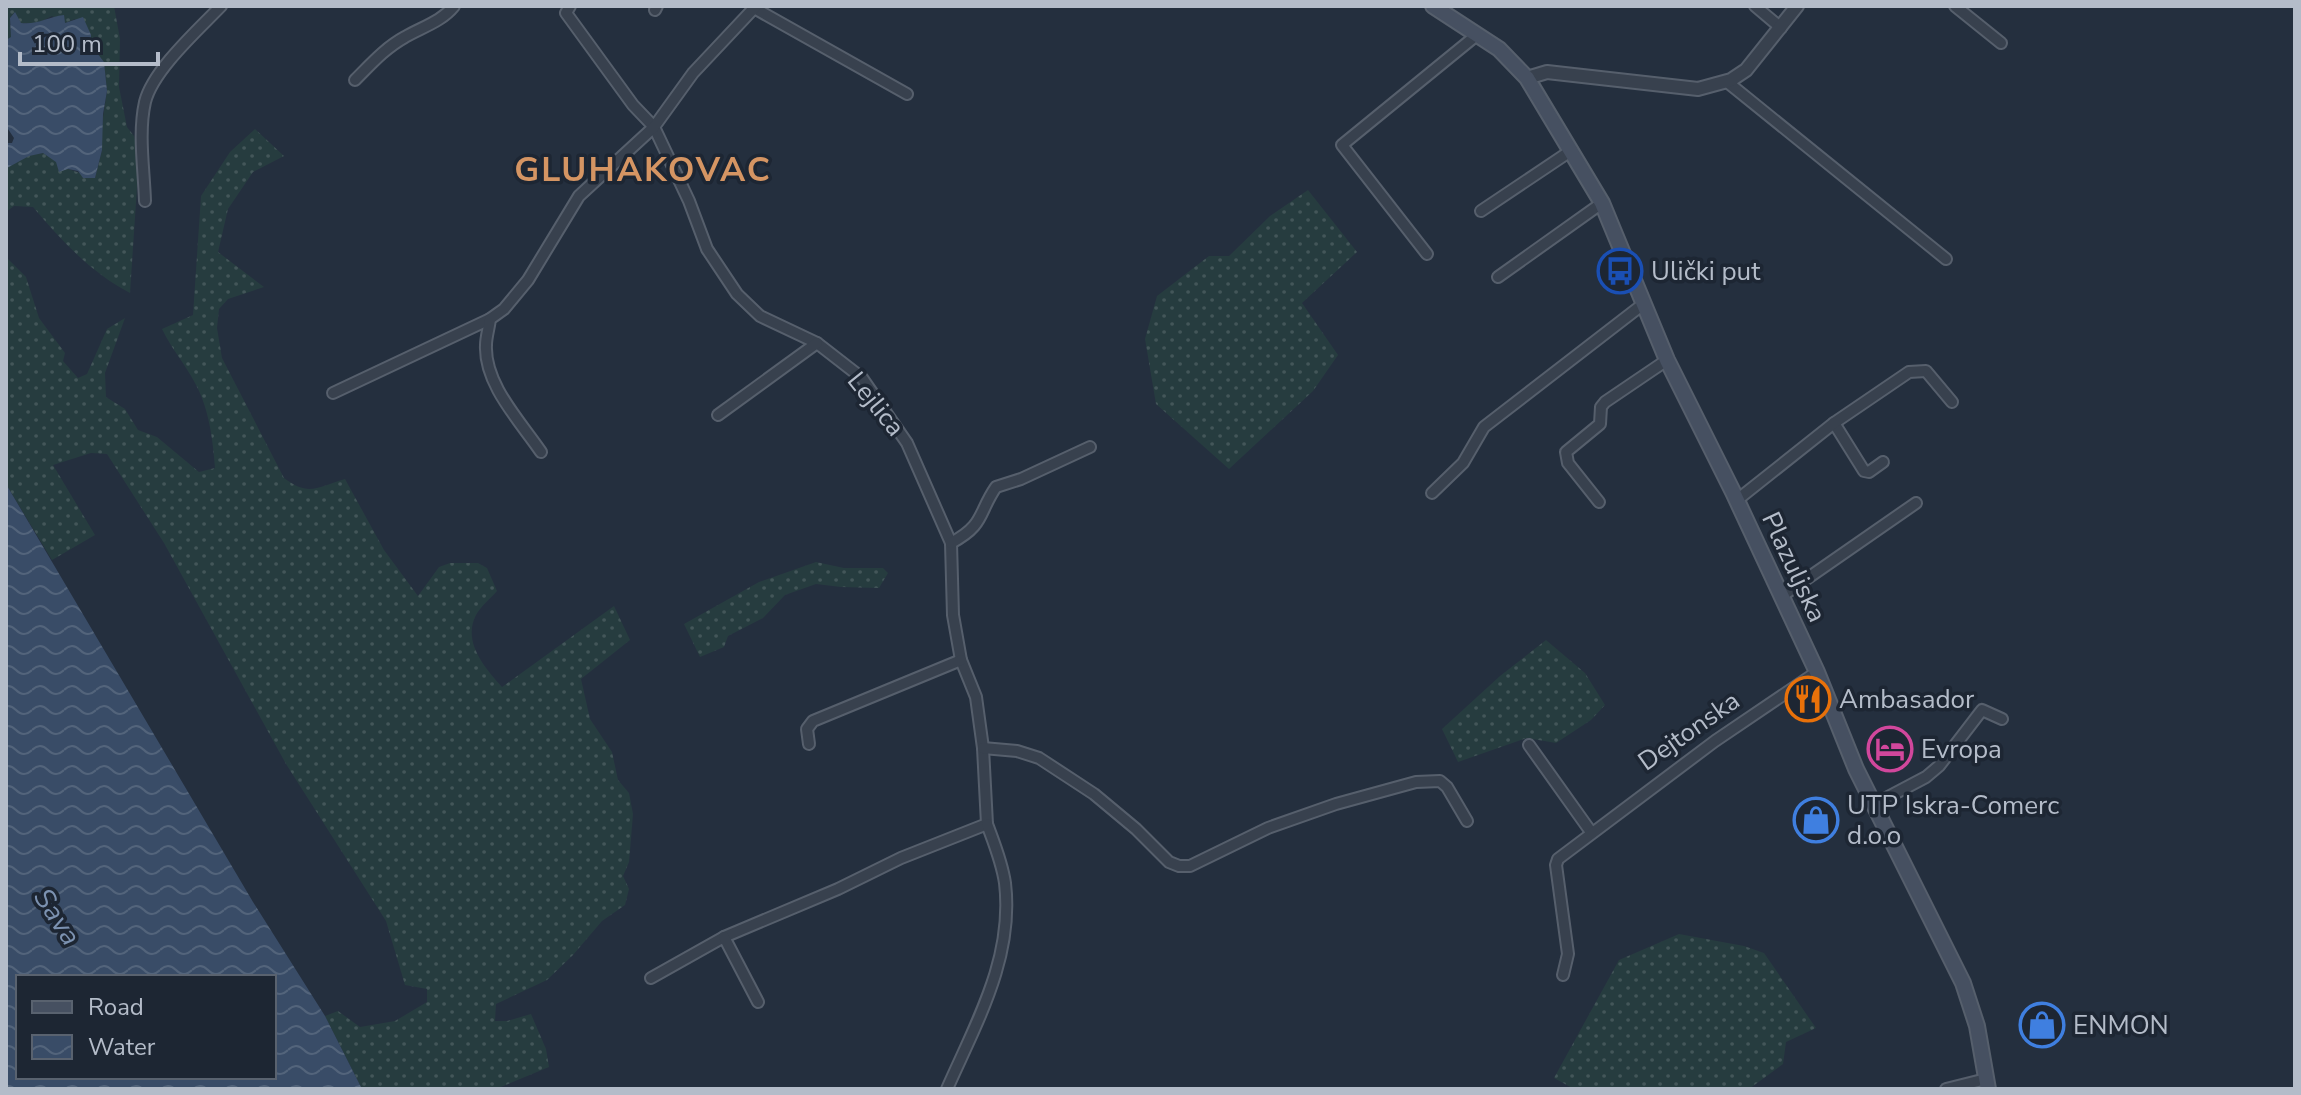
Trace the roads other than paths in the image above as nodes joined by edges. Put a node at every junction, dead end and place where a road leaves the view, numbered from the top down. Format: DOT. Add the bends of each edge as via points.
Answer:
graph roads {
  1 [pos="221,6"];
  2 [pos="454,6"];
  3 [pos="1433,6"];
  4 [pos="1755,6"];
  5 [pos="1797,6"];
  6 [pos="1955,6"];
  7 [pos="755,7"];
  8 [pos="565,8"];
  9 [pos="1453,11"];
  10 [pos="1781,28"];
  11 [pos="1478,34"];
  12 [pos="2001,43"];
  13 [pos="1527,78"];
  14 [pos="355,80"];
  15 [pos="1726,81"];
  16 [pos="907,94"];
  17 [pos="654,127"];
  18 [pos="1572,150"];
  19 [pos="145,201"];
  20 [pos="1602,203"];
  21 [pos="1481,211"];
  22 [pos="1427,254"];
  23 [pos="1946,259"];
  24 [pos="1498,277"];
  25 [pos="1642,305"];
  26 [pos="490,319"];
  27 [pos="817,343"];
  28 [pos="1667,360"];
  29 [pos="333,393"];
  30 [pos="1952,402"];
  31 [pos="718,415"];
  32 [pos="1834,423"];
  33 [pos="1090,447"];
  34 [pos="541,452"];
  35 [pos="1883,462"];
  36 [pos="1432,493"];
  37 [pos="1737,500"];
  38 [pos="1599,502"];
  39 [pos="1916,503"];
  40 [pos="951,543"];
  41 [pos="1782,596"];
  42 [pos="961,660"];
  43 [pos="1817,672"];
  44 [pos="2002,719"];
  45 [pos="809,744"];
  46 [pos="1529,745"];
  47 [pos="983,748"];
  48 [pos="1873,805"];
  49 [pos="1467,821"];
  50 [pos="987,824"];
  51 [pos="1591,832"];
  52 [pos="724,937"];
  53 [pos="1563,975"];
  54 [pos="651,978"];
  55 [pos="758,1002"];
  56 [pos="1987,1084"];
  57 [pos="947,1089"];
  58 [pos="1946,1089"];
  1 -- 19 [label="street" via="157,77 146,99"];
  2 -- 14 [label="street" via="383,52"];
  3 -- 9 [label="main road"];
  4 -- 10 [label="street"];
  5 -- 10 [label="street"];
  6 -- 12 [label="street"];
  7 -- 16 [label="street"];
  7 -- 17 [label="street" via="693,73"];
  8 -- 17 [label="street, Lejlica" via="624,94"];
  9 -- 11 [label="main road"];
  10 -- 15 [label="street" via="1746,70"];
  11 -- 13 [label="main road"];
  11 -- 22 [label="street" via="1342,145"];
  13 -- 15 [label="street" via="1547,72 1698,89"];
  13 -- 18 [label="main road, Plazuljska"];
  15 -- 23 [label="street"];
  17 -- 26 [label="street" via="579,196 528,280"];
  17 -- 27 [label="street, Lejlica" via="707,249 737,294 760,316"];
  18 -- 20 [label="main road, Plazuljska"];
  18 -- 21 [label="street"];
  20 -- 24 [label="street"];
  20 -- 25 [label="main road, Plazuljska"];
  25 -- 28 [label="main road, Plazuljska"];
  25 -- 36 [label="street" via="1484,427 1463,463"];
  26 -- 29 [label="street"];
  26 -- 34 [label="street" via="485,346 489,369"];
  27 -- 31 [label="street"];
  27 -- 40 [label="street, Lejlica" via="862,378 907,443"];
  28 -- 37 [label="main road, Plazuljska"];
  28 -- 38 [label="street" via="1605,402 1600,424 1566,452 1568,463"];
  30 -- 32 [label="street" via="1933,376 1915,370"];
  32 -- 35 [label="street" via="1864,471"];
  32 -- 37 [label="street"];
  33 -- 40 [label="street" via="996,487 978,522"];
  37 -- 41 [label="main road, Plazuljska"];
  39 -- 41 [label="street"];
  40 -- 42 [label="street, Lejlica" via="953,615"];
  41 -- 43 [label="main road, Plazuljska"];
  42 -- 45 [label="street" via="813,721 807,729"];
  42 -- 47 [label="street, Lejlica" via="976,697"];
  43 -- 48 [label="main road, Plazuljska"];
  43 -- 51 [label="street, Dejtonska"];
  44 -- 48 [label="street" via="1982,710 1939,766"];
  46 -- 51 [label="street"];
  47 -- 49 [label="street" via="1039,758 1094,794 1179,866 1190,866 1268,828 1416,782 1440,781"];
  47 -- 50 [label="street, Lejlica"];
  48 -- 56 [label="main road, Plazuljska" via="1963,983"];
  50 -- 52 [label="street"];
  50 -- 57 [label="street, Lejlica" via="1005,884 1000,962"];
  51 -- 53 [label="street, Dejtonska" via="1556,862 1568,954"];
  52 -- 54 [label="street"];
  52 -- 55 [label="street"];
  56 -- 58 [label="street"];
}
